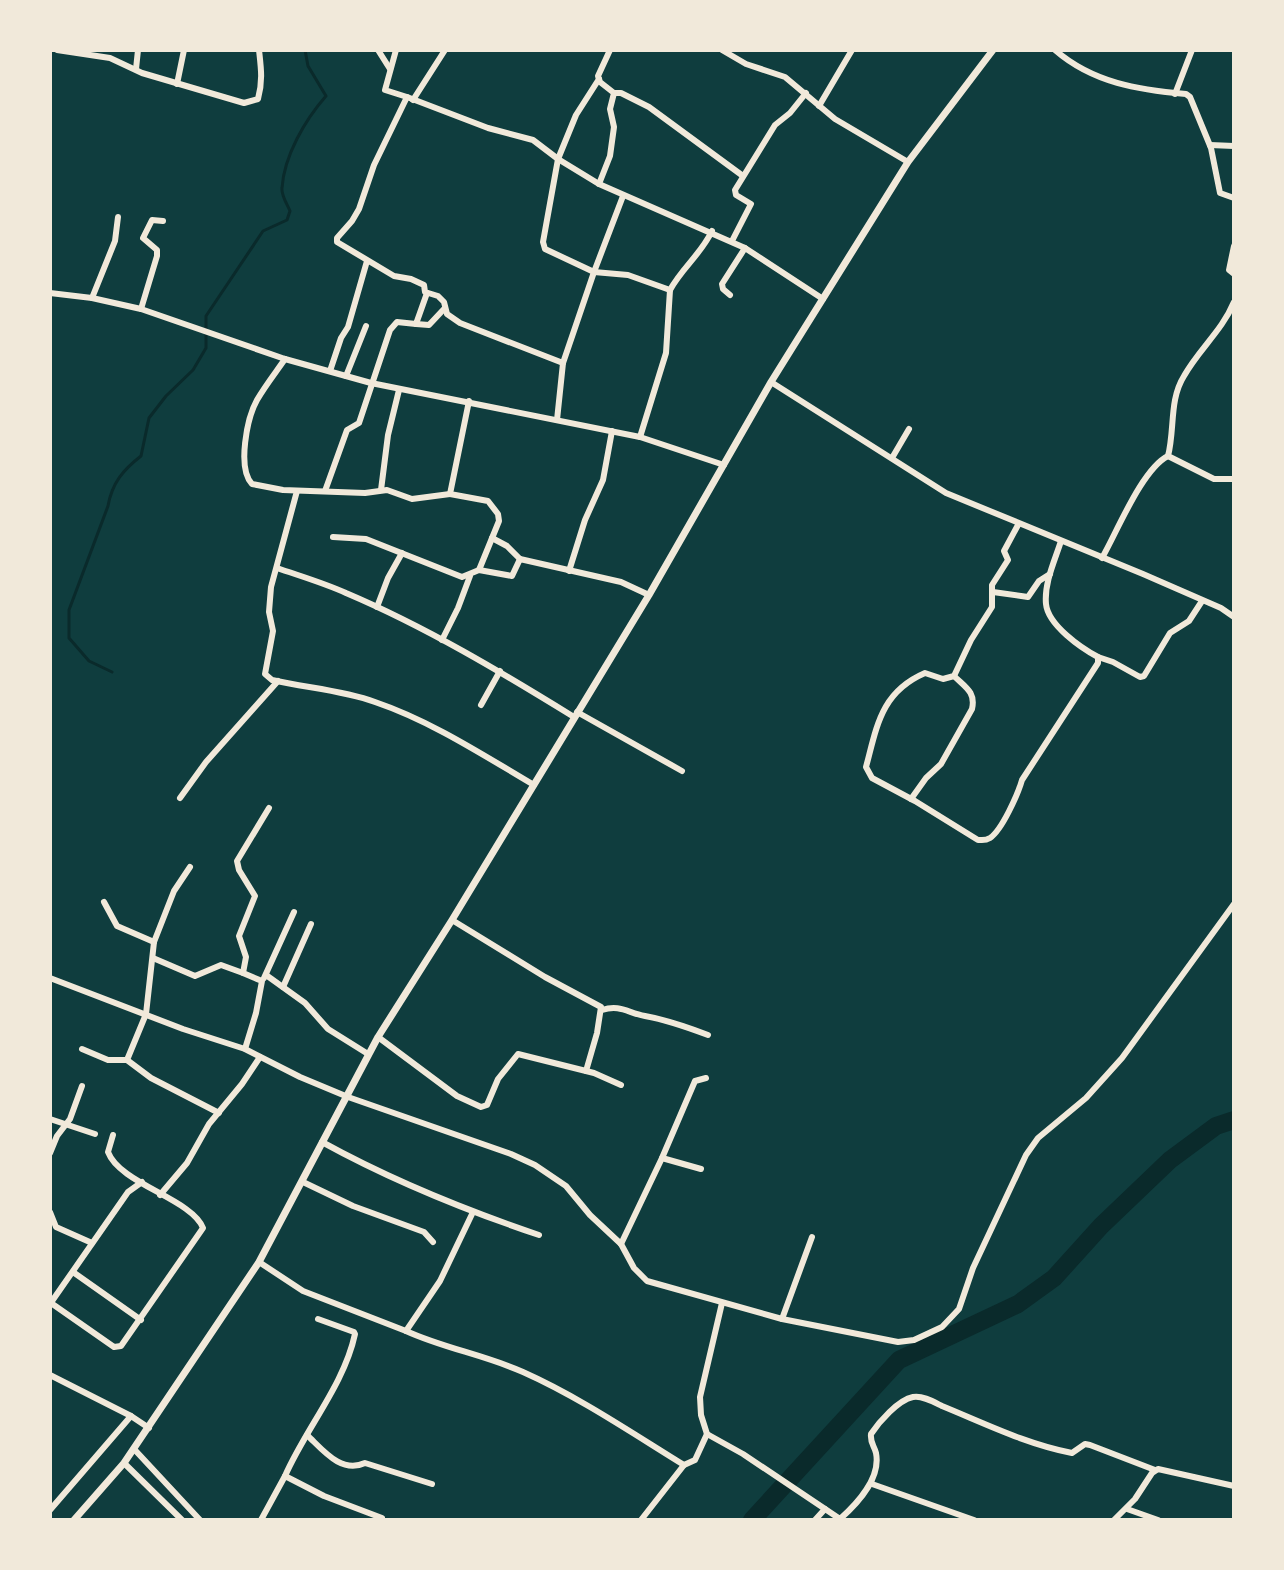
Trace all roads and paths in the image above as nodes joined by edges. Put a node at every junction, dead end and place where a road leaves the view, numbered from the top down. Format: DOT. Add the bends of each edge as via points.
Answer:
graph roads {
  1 [pos="57,50"];
  2 [pos="138,50"];
  3 [pos="184,50"];
  4 [pos="259,50"];
  5 [pos="378,50"];
  6 [pos="396,50"];
  7 [pos="445,50"];
  8 [pos="610,50"];
  9 [pos="722,50"];
  10 [pos="852,50"];
  11 [pos="993,50"];
  12 [pos="1055,50"];
  13 [pos="1192,50"];
  14 [pos="136,69"];
  15 [pos="390,69"];
  16 [pos="599,79"];
  17 [pos="177,84"];
  18 [pos="614,93"];
  19 [pos="806,93"];
  20 [pos="1175,94"];
  21 [pos="410,98"];
  22 [pos="819,106"];
  23 [pos="1210,145"];
  24 [pos="1234,146"];
  25 [pos="558,159"];
  26 [pos="908,162"];
  27 [pos="743,176"];
  28 [pos="599,184"];
  29 [pos="623,196"];
  30 [pos="1234,198"];
  31 [pos="118,217"];
  32 [pos="163,221"];
  33 [pos="712,231"];
  34 [pos="732,241"];
  35 [pos="1234,246"];
  36 [pos="745,248"];
  37 [pos="367,261"];
  38 [pos="594,272"];
  39 [pos="1234,274"];
  40 [pos="670,290"];
  41 [pos="50,293"];
  42 [pos="427,293"];
  43 [pos="730,295"];
  44 [pos="92,298"];
  45 [pos="823,299"];
  46 [pos="1234,302"];
  47 [pos="141,309"];
  48 [pos="444,309"];
  49 [pos="1232,312"];
  50 [pos="416,324"];
  51 [pos="366,326"];
  52 [pos="285,359"];
  53 [pos="563,363"];
  54 [pos="330,371"];
  55 [pos="346,376"];
  56 [pos="771,382"];
  57 [pos="371,383"];
  58 [pos="399,390"];
  59 [pos="469,401"];
  60 [pos="557,420"];
  61 [pos="909,429"];
  62 [pos="612,431"];
  63 [pos="640,437"];
  64 [pos="1168,456"];
  65 [pos="892,458"];
  66 [pos="724,465"];
  67 [pos="1234,479"];
  68 [pos="381,490"];
  69 [pos="297,491"];
  70 [pos="325,491"];
  71 [pos="450,494"];
  72 [pos="1018,525"];
  73 [pos="333,537"];
  74 [pos="492,538"];
  75 [pos="1061,541"];
  76 [pos="402,553"];
  77 [pos="1102,558"];
  78 [pos="520,559"];
  79 [pos="277,568"];
  80 [pos="479,570"];
  81 [pos="569,571"];
  82 [pos="1050,574"];
  83 [pos="470,576"];
  84 [pos="993,592"];
  85 [pos="649,595"];
  86 [pos="1202,601"];
  87 [pos="377,607"];
  88 [pos="1234,617"];
  89 [pos="442,640"];
  90 [pos="1098,657"];
  91 [pos="500,671"];
  92 [pos="954,676"];
  93 [pos="278,681"];
  94 [pos="481,705"];
  95 [pos="576,714"];
  96 [pos="682,771"];
  97 [pos="534,785"];
  98 [pos="180,798"];
  99 [pos="911,799"];
  100 [pos="269,808"];
  101 [pos="190,867"];
  102 [pos="104,902"];
  103 [pos="1234,904"];
  104 [pos="294,912"];
  105 [pos="452,920"];
  106 [pos="311,924"];
  107 [pos="154,942"];
  108 [pos="153,958"];
  109 [pos="243,973"];
  110 [pos="50,978"];
  111 [pos="264,978"];
  112 [pos="283,987"];
  113 [pos="602,1010"];
  114 [pos="146,1014"];
  115 [pos="708,1035"];
  116 [pos="378,1037"];
  117 [pos="82,1049"];
  118 [pos="245,1049"];
  119 [pos="368,1054"];
  120 [pos="260,1057"];
  121 [pos="127,1060"];
  122 [pos="586,1071"];
  123 [pos="706,1078"];
  124 [pos="621,1085"];
  125 [pos="82,1086"];
  126 [pos="348,1097"];
  127 [pos="219,1113"];
  128 [pos="50,1119"];
  129 [pos="66,1125"];
  130 [pos="95,1134"];
  131 [pos="113,1135"];
  132 [pos="322,1142"];
  133 [pos="50,1153"];
  134 [pos="662,1158"];
  135 [pos="701,1169"];
  136 [pos="142,1182"];
  137 [pos="303,1182"];
  138 [pos="160,1195"];
  139 [pos="50,1212"];
  140 [pos="473,1212"];
  141 [pos="539,1235"];
  142 [pos="812,1237"];
  143 [pos="433,1242"];
  144 [pos="92,1243"];
  145 [pos="621,1244"];
  146 [pos="259,1262"];
  147 [pos="73,1272"];
  148 [pos="722,1303"];
  149 [pos="50,1304"];
  150 [pos="318,1319"];
  151 [pos="782,1319"];
  152 [pos="141,1320"];
  153 [pos="406,1331"];
  154 [pos="50,1375"];
  155 [pos="131,1416"];
  156 [pos="149,1428"];
  157 [pos="707,1434"];
  158 [pos="307,1435"];
  159 [pos="134,1449"];
  160 [pos="124,1463"];
  161 [pos="684,1465"];
  162 [pos="1155,1470"];
  163 [pos="285,1476"];
  164 [pos="432,1484"];
  165 [pos="872,1484"];
  166 [pos="1234,1486"];
  167 [pos="825,1509"];
  168 [pos="50,1510"];
  169 [pos="1130,1510"];
  170 [pos="382,1518"];
  171 [pos="74,1520"];
  172 [pos="182,1520"];
  173 [pos="200,1520"];
  174 [pos="261,1520"];
  175 [pos="641,1520"];
  176 [pos="815,1520"];
  177 [pos="974,1520"];
  178 [pos="1114,1520"];
  179 [pos="1130,1520"];
  180 [pos="1158,1520"];
  1 -- 14 [label="street" via="99,55"];
  2 -- 14 [label="street"];
  3 -- 17 [label="street"];
  4 -- 17 [label="street" via="262,81 258,99 252,102"];
  5 -- 15 [label="street"];
  6 -- 15 [label="street"];
  7 -- 21 [label="street"];
  8 -- 16 [label="street"];
  9 -- 19 [label="street" via="779,74"];
  10 -- 22 [label="street"];
  11 -- 26 [label="street"];
  12 -- 20 [label="street" via="1082,69 1123,86"];
  13 -- 20 [label="street"];
  14 -- 17 [label="street"];
  15 -- 21 [label="street" via="385,90"];
  16 -- 18 [label="street"];
  16 -- 25 [label="street" via="576,115"];
  18 -- 27 [label="street" via="649,107"];
  18 -- 28 [label="street" via="610,156"];
  19 -- 22 [label="street"];
  19 -- 27 [label="street" via="775,125"];
  20 -- 23 [label="street" via="1186,94 1194,102"];
  21 -- 25 [label="street" via="488,128 523,135"];
  21 -- 37 [label="street" via="374,165 359,209 337,238"];
  22 -- 26 [label="street"];
  23 -- 24 [label="street"];
  23 -- 30 [label="street" via="1220,193"];
  25 -- 28 [label="street"];
  25 -- 38 [label="street" via="545,249"];
  26 -- 45 [label="street"];
  27 -- 34 [label="street" via="734,192 751,204"];
  28 -- 29 [label="street"];
  29 -- 33 [label="street"];
  29 -- 38 [label="street"];
  31 -- 44 [label="street" via="112,250"];
  32 -- 47 [label="street" via="152,220 143,238 157,256"];
  33 -- 34 [label="street"];
  33 -- 40 [label="street"];
  34 -- 36 [label="street"];
  35 -- 39 [label="street" via="1229,270"];
  36 -- 43 [label="street" via="722,284"];
  36 -- 45 [label="street"];
  37 -- 42 [label="street" via="419,282"];
  37 -- 54 [label="street"];
  38 -- 40 [label="street" via="628,275"];
  38 -- 53 [label="street"];
  40 -- 63 [label="street" via="666,353"];
  41 -- 44 [label="street"];
  42 -- 48 [label="street" via="438,296"];
  42 -- 50 [label="street"];
  44 -- 47 [label="street"];
  45 -- 56 [label="street"];
  46 -- 49 [label="street"];
  47 -- 52 [label="street"];
  48 -- 50 [label="street" via="429,325"];
  48 -- 53 [label="street" via="460,323"];
  49 -- 64 [label="street" via="1176,393"];
  50 -- 57 [label="street" via="394,324"];
  51 -- 55 [label="street"];
  52 -- 54 [label="street"];
  52 -- 69 [label="street" via="255,403 244,468 252,484"];
  53 -- 60 [label="street"];
  54 -- 55 [label="street"];
  55 -- 57 [label="street"];
  56 -- 65 [label="street"];
  56 -- 66 [label="street"];
  57 -- 58 [label="street"];
  57 -- 70 [label="street" via="359,423 347,430"];
  58 -- 59 [label="street"];
  58 -- 68 [label="street"];
  59 -- 60 [label="street"];
  59 -- 71 [label="street"];
  60 -- 62 [label="street"];
  61 -- 65 [label="street"];
  62 -- 63 [label="street"];
  62 -- 81 [label="street" via="603,480"];
  63 -- 66 [label="street"];
  64 -- 67 [label="street" via="1214,479"];
  64 -- 77 [label="street" via="1142,484"];
  65 -- 72 [label="street" via="946,493"];
  66 -- 85 [label="street"];
  68 -- 70 [label="street"];
  68 -- 71 [label="street" via="412,499"];
  69 -- 70 [label="street"];
  69 -- 79 [label="street"];
  71 -- 74 [label="street" via="488,501 499,521"];
  72 -- 75 [label="street"];
  72 -- 84 [label="street" via="1004,549 1008,560 992,584"];
  73 -- 76 [label="street" via="366,539"];
  74 -- 78 [label="street"];
  74 -- 80 [label="street"];
  75 -- 77 [label="street"];
  75 -- 82 [label="street"];
  76 -- 83 [label="street"];
  76 -- 87 [label="street"];
  77 -- 86 [label="street"];
  78 -- 80 [label="street" via="512,576"];
  78 -- 81 [label="street"];
  79 -- 87 [label="street"];
  79 -- 93 [label="street" via="264,670"];
  80 -- 83 [label="street"];
  81 -- 85 [label="street" via="621,582"];
  82 -- 84 [label="street" via="1028,597"];
  82 -- 90 [label="street" via="1045,605 1051,617 1076,645"];
  83 -- 89 [label="street"];
  84 -- 92 [label="street" via="992,607"];
  85 -- 95 [label="street"];
  86 -- 88 [label="street"];
  86 -- 90 [label="street" via="1189,621 1170,633 1144,676"];
  87 -- 89 [label="street"];
  89 -- 91 [label="street"];
  90 -- 99 [label="street" via="1097,668 990,838 978,840"];
  91 -- 94 [label="street"];
  91 -- 95 [label="street"];
  92 -- 99 [label="street" via="971,692 972,709 941,764"];
  92 -- 99 [label="street" via="915,677 887,702 879,717 866,771"];
  93 -- 97 [label="street" via="376,702"];
  93 -- 98 [label="street"];
  95 -- 96 [label="street"];
  95 -- 97 [label="street"];
  97 -- 105 [label="street"];
  100 -- 109 [label="street" via="237,861 255,896 239,936 246,957"];
  101 -- 107 [label="street" via="174,891"];
  102 -- 107 [label="street" via="117,926"];
  103 -- 151 [label="street" via="1122,1058 1026,1155 952,1318 942,1327 898,1342"];
  104 -- 111 [label="street"];
  105 -- 113 [label="street"];
  105 -- 116 [label="street"];
  106 -- 112 [label="street"];
  107 -- 108 [label="street"];
  108 -- 109 [label="street" via="195,976 217,965"];
  108 -- 114 [label="street"];
  109 -- 111 [label="street"];
  110 -- 114 [label="street"];
  111 -- 112 [label="street"];
  111 -- 118 [label="street"];
  112 -- 119 [label="street" via="328,1029"];
  113 -- 115 [label="street" via="622,1007"];
  113 -- 122 [label="street"];
  114 -- 118 [label="street"];
  114 -- 121 [label="street"];
  116 -- 119 [label="street"];
  116 -- 122 [label="street" via="457,1096 481,1107 518,1054"];
  117 -- 121 [label="street" via="108,1060"];
  118 -- 120 [label="street"];
  119 -- 126 [label="street"];
  120 -- 126 [label="street"];
  120 -- 127 [label="street"];
  121 -- 127 [label="street"];
  122 -- 124 [label="street"];
  123 -- 134 [label="street" via="695,1081"];
  125 -- 129 [label="street"];
  126 -- 132 [label="street"];
  126 -- 145 [label="street" via="535,1165 566,1186"];
  127 -- 138 [label="street"];
  128 -- 129 [label="street"];
  129 -- 130 [label="street"];
  129 -- 133 [label="street"];
  131 -- 136 [label="street" via="108,1152 112,1163"];
  132 -- 137 [label="street"];
  132 -- 140 [label="street"];
  134 -- 135 [label="street"];
  134 -- 145 [label="street"];
  136 -- 138 [label="street"];
  136 -- 144 [label="street" via="128,1192"];
  137 -- 143 [label="street" via="427,1233"];
  137 -- 146 [label="street"];
  138 -- 152 [label="street" via="201,1221 203,1228"];
  139 -- 144 [label="street" via="56,1227"];
  140 -- 141 [label="street"];
  140 -- 153 [label="street" via="440,1281"];
  142 -- 151 [label="street"];
  144 -- 147 [label="street"];
  145 -- 148 [label="street" via="647,1281"];
  146 -- 153 [label="street" via="303,1291"];
  146 -- 156 [label="street"];
  147 -- 149 [label="street"];
  147 -- 152 [label="street"];
  148 -- 151 [label="street"];
  148 -- 157 [label="street" via="700,1397"];
  149 -- 152 [label="street" via="114,1347 121,1346"];
  150 -- 158 [label="street" via="355,1334 351,1353"];
  153 -- 161 [label="street" via="522,1371"];
  154 -- 155 [label="street"];
  155 -- 156 [label="street"];
  155 -- 168 [label="street"];
  156 -- 159 [label="street"];
  157 -- 161 [label="street" via="695,1460"];
  157 -- 167 [label="street"];
  158 -- 163 [label="street"];
  158 -- 164 [label="street" via="344,1466 365,1463"];
  159 -- 160 [label="street"];
  159 -- 173 [label="street"];
  160 -- 171 [label="street"];
  160 -- 172 [label="street"];
  161 -- 175 [label="street"];
  162 -- 165 [label="street" via="1090,1445 1072,1453 1047,1447 913,1397 871,1434 876,1455"];
  162 -- 166 [label="street"];
  162 -- 169 [label="street"];
  163 -- 170 [label="street"];
  163 -- 174 [label="street"];
  165 -- 167 [label="street" via="841,1519"];
  165 -- 177 [label="street"];
  167 -- 176 [label="street"];
  169 -- 178 [label="street"];
  169 -- 179 [label="street"];
  169 -- 180 [label="street"];
}
